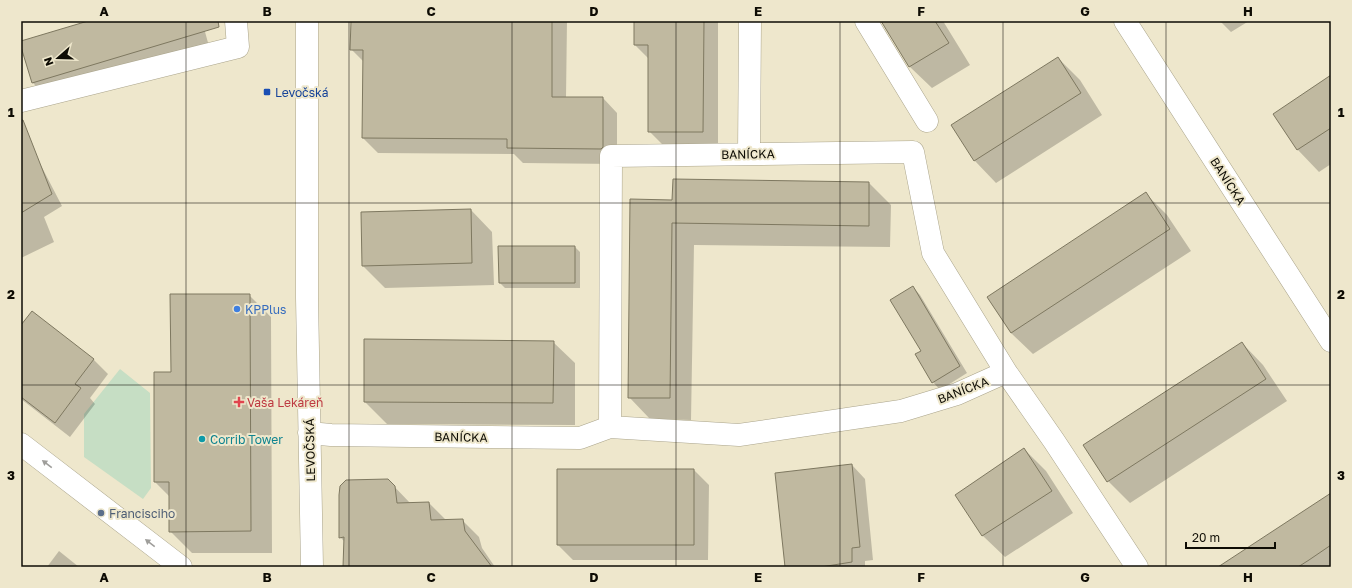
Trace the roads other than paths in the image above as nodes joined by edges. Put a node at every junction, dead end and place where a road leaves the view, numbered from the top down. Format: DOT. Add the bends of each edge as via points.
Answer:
graph roads {
  1 [pos="236,21"];
  2 [pos="307,21"];
  3 [pos="750,21"];
  4 [pos="866,21"];
  5 [pos="1126,21"];
  6 [pos="21,101"];
  7 [pos="927,121"];
  8 [pos="749,154"];
  9 [pos="1331,341"];
  10 [pos="1006,372"];
  11 [pos="610,427"];
  12 [pos="309,433"];
  13 [pos="21,444"];
  14 [pos="181,567"];
  15 [pos="312,567"];
  16 [pos="1137,567"];
  1 -- 6 [label="street" via="238,47"];
  2 -- 12 [label="street, LEVOČSKÁ"];
  3 -- 8 [label="street"];
  4 -- 7 [label="street"];
  5 -- 9 [label="street, BANÍCKA"];
  8 -- 10 [label="street, BANÍCKA" via="913,152 932,253"];
  8 -- 11 [label="street, BANÍCKA" via="611,156"];
  10 -- 11 [label="street, BANÍCKA" via="957,394 901,411 739,435"];
  10 -- 16 [label="street, BANÍCKA"];
  11 -- 12 [label="street, BANÍCKA" via="580,438"];
  12 -- 15 [label="street, LEVOČSKÁ"];
  14 -- 13 [label="street, one-way"];
}
